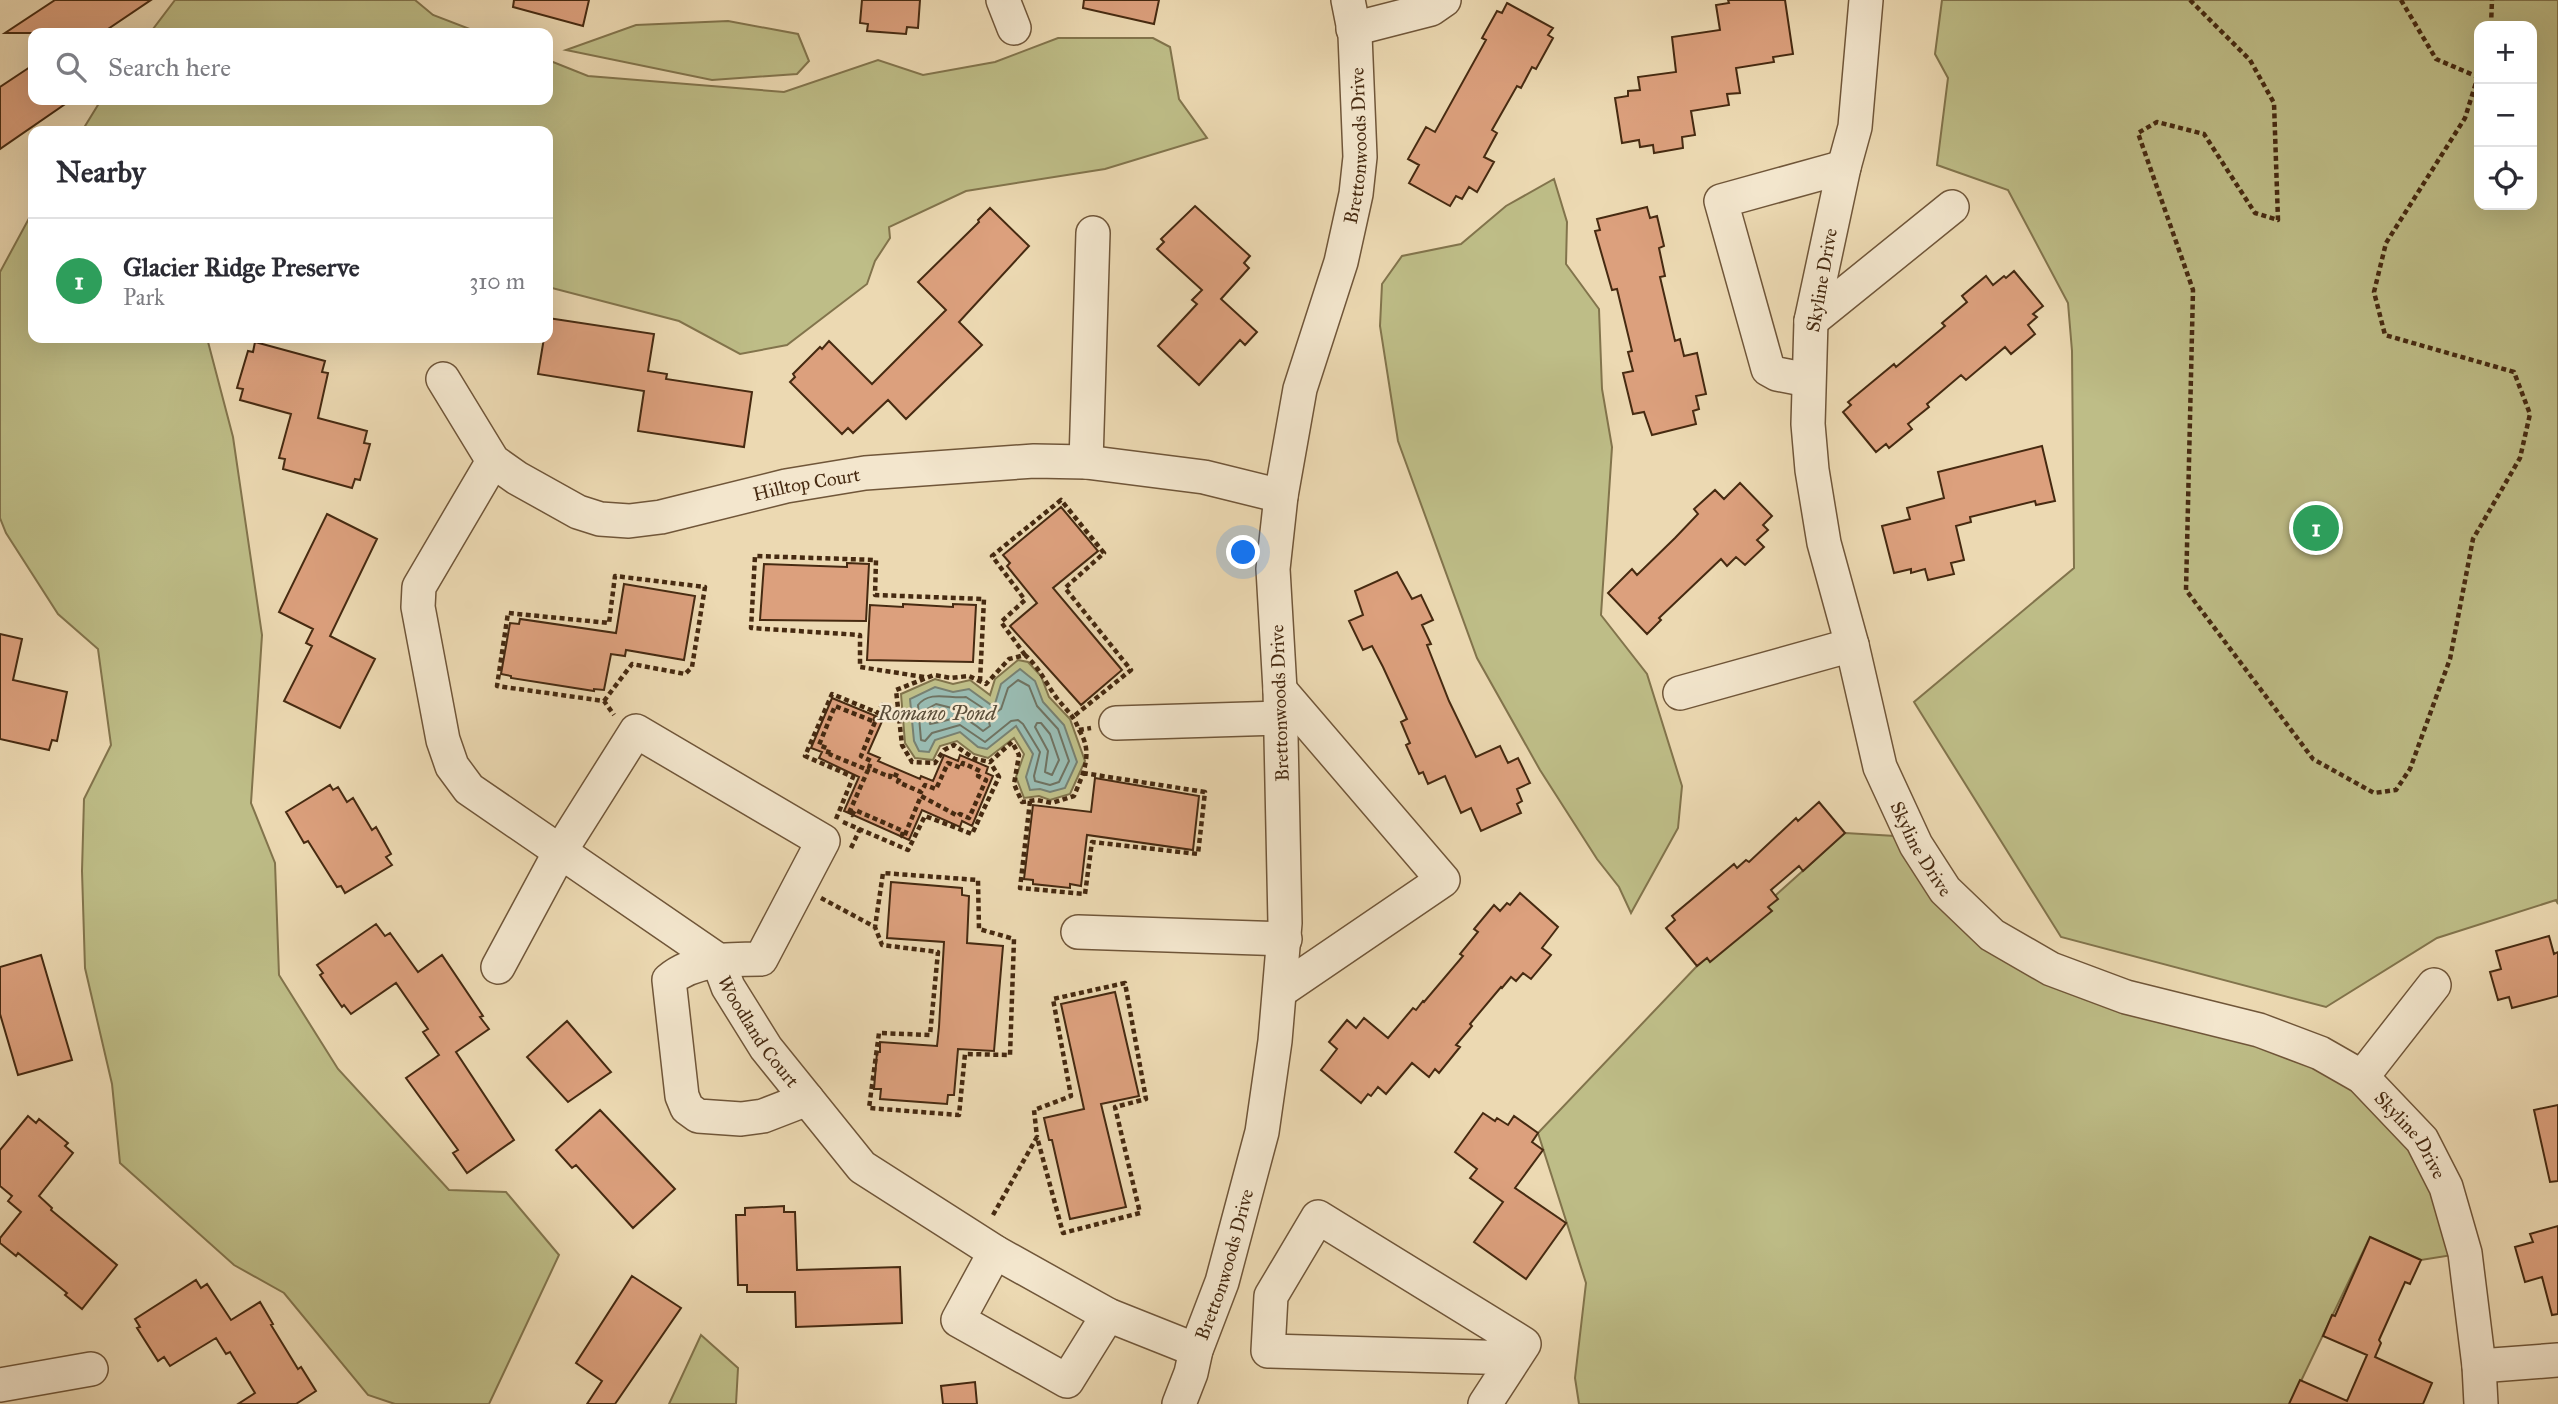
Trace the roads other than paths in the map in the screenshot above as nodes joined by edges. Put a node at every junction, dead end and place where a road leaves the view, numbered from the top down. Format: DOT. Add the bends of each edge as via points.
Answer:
graph roads {
  1 [pos="1444,0"];
  2 [pos="1866,0"];
  3 [pos="1350,14"];
  4 [pos="1844,167"];
  5 [pos="1952,207"];
  6 [pos="1093,233"];
  7 [pos="1811,321"];
  8 [pos="443,379"];
  9 [pos="1808,380"];
  10 [pos="493,461"];
  11 [pos="1086,462"];
  12 [pos="1281,496"];
  13 [pos="1852,645"];
  14 [pos="1680,693"];
  15 [pos="1281,704"];
  16 [pos="1116,723"];
  17 [pos="561,850"];
  18 [pos="1079,932"];
  19 [pos="1285,939"];
  20 [pos="718,960"];
  21 [pos="498,967"];
  22 [pos="2434,985"];
  23 [pos="1280,991"];
  24 [pos="2362,1077"];
  25 [pos="807,1099"];
  26 [pos="995,1252"];
  27 [pos="1222,1282"];
  28 [pos="1271,1296"];
  29 [pos="1108,1315"];
  30 [pos="1196,1350"];
  31 [pos="1515,1358"];
  32 [pos="2558,1360"];
  33 [pos="2479,1366"];
  34 [pos="91,1369"];
  35 [pos="0,1385"];
  36 [pos="1179,1404"];
  37 [pos="1485,1404"];
  38 [pos="2481,1404"];
  1 -- 3 [label="street" via="1431,9"];
  2 -- 4 [label="street, Skyline Drive" via="1855,127"];
  3 -- 12 [label="street, Brettonwoods Drive" via="1360,157 1356,194 1341,262 1300,388"];
  4 -- 7 [label="street, Skyline Drive"];
  4 -- 9 [label="street" via="1721,201 1768,369"];
  5 -- 7 [label="street"];
  6 -- 11 [label="street"];
  7 -- 9 [label="street, Skyline Drive"];
  8 -- 10 [label="street"];
  9 -- 13 [label="street, Skyline Drive" via="1811,459 1824,543"];
  10 -- 11 [label="street, Hilltop Court" via="578,512 629,521 865,473 1034,461"];
  10 -- 17 [label="street, Woodland Court" via="419,587 418,607 452,766 469,789"];
  11 -- 12 [label="street, Hilltop Court" via="1204,477"];
  12 -- 15 [label="street, Brettonwoods Drive" via="1273,569"];
  13 -- 14 [label="street"];
  13 -- 24 [label="street, Skyline Drive" via="1880,767 1916,845 1945,890 1992,935 2051,969 2126,997 2259,1030 2320,1053"];
  15 -- 16 [label="street"];
  15 -- 19 [label="street, Brettonwoods Drive"];
  15 -- 23 [label="street" via="1443,880"];
  17 -- 20 [label="street, Woodland Court"];
  17 -- 20 [label="street" via="636,731 824,841 761,959"];
  17 -- 21 [label="street"];
  18 -- 19 [label="street"];
  19 -- 23 [label="street, Brettonwoods Drive"];
  20 -- 25 [label="street, Woodland Court" via="728,987 766,1048"];
  20 -- 25 [label="street" via="669,980 687,1108 698,1116 741,1119 763,1116"];
  22 -- 24 [label="street"];
  23 -- 27 [label="street, Brettonwoods Drive" via="1262,1132"];
  24 -- 33 [label="street, Skyline Drive" via="2421,1140 2446,1187 2465,1254"];
  25 -- 26 [label="street, Woodland Court" via="862,1167"];
  26 -- 29 [label="street, Woodland Court"];
  26 -- 29 [label="street" via="958,1320 1067,1381"];
  27 -- 28 [label="street"];
  27 -- 30 [label="street, Brettonwoods Drive"];
  28 -- 31 [label="street" via="1268,1351"];
  28 -- 31 [label="street" via="1318,1217 1524,1344"];
  29 -- 30 [label="street, Woodland Court"];
  30 -- 36 [label="street, Brettonwoods Drive"];
  31 -- 37 [label="street"];
  32 -- 33 [label="street"];
  33 -- 38 [label="street, Skyline Drive"];
  34 -- 35 [label="street"];
}
